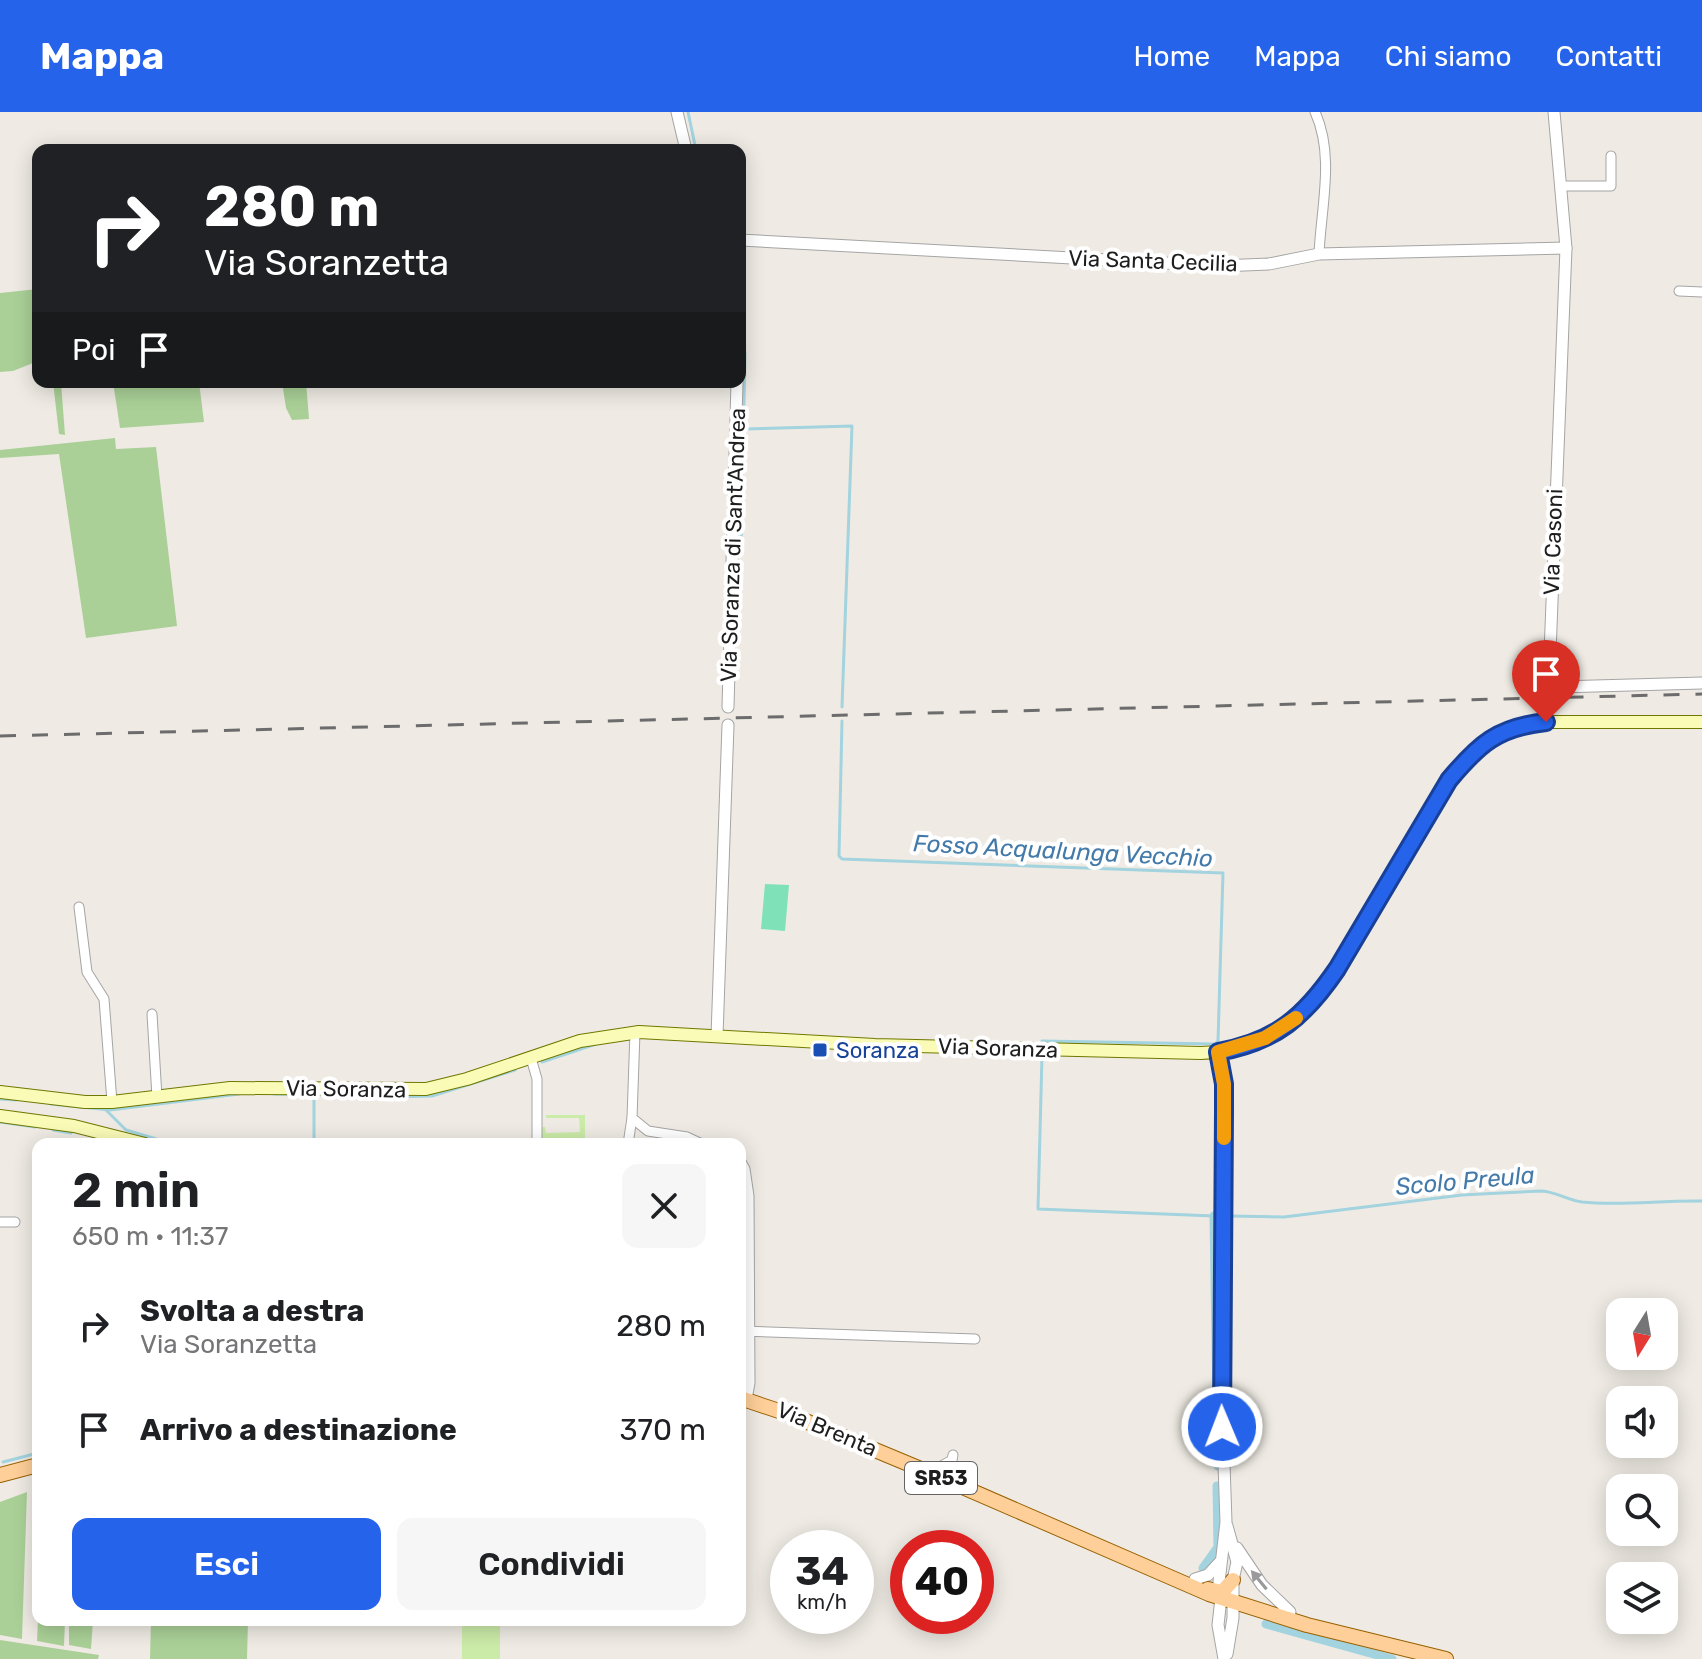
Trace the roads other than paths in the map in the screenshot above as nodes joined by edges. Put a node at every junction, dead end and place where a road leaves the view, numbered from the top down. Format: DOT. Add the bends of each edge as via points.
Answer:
graph roads {
  1 [pos="677,112"];
  2 [pos="1315,112"];
  3 [pos="1554,112"];
  4 [pos="685,144"];
  5 [pos="1611,156"];
  6 [pos="1560,186"];
  7 [pos="746,240"];
  8 [pos="1566,248"];
  9 [pos="1319,254"];
  10 [pos="1679,291"];
  11 [pos="1702,292"];
  12 [pos="737,388"];
  13 [pos="1702,683"];
  14 [pos="728,707"];
  15 [pos="1702,722"];
  16 [pos="728,725"];
  17 [pos="79,907"];
  18 [pos="152,1014"];
  19 [pos="635,1032"];
  20 [pos="717,1036"];
  21 [pos="1218,1052"];
  22 [pos="531,1058"];
  23 [pos="0,1092"];
  24 [pos="157,1097"];
  25 [pos="112,1102"];
  26 [pos="0,1116"];
  27 [pos="632,1118"];
  28 [pos="121,1138"];
  29 [pos="537,1138"];
  30 [pos="629,1138"];
  31 [pos="686,1138"];
  32 [pos="746,1176"];
  33 [pos="0,1222"];
  34 [pos="15,1222"];
  35 [pos="746,1277"];
  36 [pos="746,1331"];
  37 [pos="975,1339"];
  38 [pos="746,1348"];
  39 [pos="746,1389"];
  40 [pos="746,1395"];
  41 [pos="953,1455"];
  42 [pos="32,1467"];
  43 [pos="0,1475"];
  44 [pos="935,1475"];
  45 [pos="1226,1522"];
  46 [pos="1091,1541"];
  47 [pos="1234,1544"];
  48 [pos="1221,1561"];
  49 [pos="1195,1579"];
  50 [pos="1227,1595"];
  51 [pos="1257,1610"];
  52 [pos="1290,1612"];
  53 [pos="1310,1618"];
  54 [pos="1232,1627"];
  55 [pos="1400,1647"];
  56 [pos="1226,1659"];
  57 [pos="1446,1659"];
  1 -- 4 [label="street"];
  2 -- 9 [label="street" via="1326,156"];
  3 -- 6 [label="street"];
  5 -- 6 [label="street" via="1611,186"];
  6 -- 8 [label="street"];
  7 -- 9 [label="street, Via Santa Cecilia" via="1220,266"];
  8 -- 9 [label="street, Via Santa Cecilia"];
  8 -- 13 [label="street, Via Casoni" via="1549,678 1559,687"];
  10 -- 11 [label="street"];
  12 -- 14 [label="street, Via Soranza di Sant'Andrea"];
  15 -- 21 [label="main road, Via Soranza" via="1546,722 1506,730 1487,740 1449,780 1337,969 1306,1009 1265,1038"];
  16 -- 20 [label="street"];
  17 -- 25 [label="street" via="87,972 104,999"];
  18 -- 24 [label="street"];
  19 -- 20 [label="main road, Via Soranza"];
  19 -- 22 [label="main road, Via Soranza" via="594,1037"];
  19 -- 27 [label="street"];
  20 -- 21 [label="main road, Via Soranza"];
  21 -- 45 [label="street" via="1224,1098"];
  22 -- 24 [label="main road, Via Soranza" via="426,1089 230,1088"];
  22 -- 29 [label="street" via="537,1079"];
  23 -- 25 [label="main road, Via Soranza"];
  24 -- 25 [label="main road, Via Soranza"];
  26 -- 28 [label="main road"];
  27 -- 30 [label="street"];
  27 -- 31 [label="street" via="648,1131"];
  32 -- 35 [label="street"];
  33 -- 34 [label="street"];
  36 -- 37 [label="street"];
  38 -- 39 [label="street"];
  40 -- 44 [label="main road, Via Brenta / SR53"];
  41 -- 44 [label="street"];
  42 -- 43 [label="main road"];
  44 -- 46 [label="main road, Via Brenta / SR53"];
  45 -- 47 [label="street"];
  45 -- 48 [label="street"];
  46 -- 49 [label="main road, Via Brenta / SR53"];
  46 -- 50 [label="main road, Via Brenta / SR53" via="1147,1569"];
  47 -- 50 [label="street" via="1237,1562"];
  52 -- 47 [label="street, one-way" via="1262,1585"];
  48 -- 49 [label="street" via="1208,1575"];
  48 -- 50 [label="street"];
  49 -- 50 [label="main road, Via Brenta / SR53"];
  50 -- 51 [label="main road, Via Brenta / SR53"];
  50 -- 52 [label="main road, Via Brenta / SR53"];
  50 -- 53 [label="main road"];
  50 -- 54 [label="street"];
  50 -- 56 [label="street" via="1218,1625"];
  51 -- 54 [label="street"];
  51 -- 55 [label="main road, Via Brenta / SR53"];
  52 -- 53 [label="main road, Via Brenta / SR53"];
  53 -- 55 [label="main road, Via Brenta / SR53"];
  54 -- 56 [label="street"];
  55 -- 57 [label="main road, Via Brenta / SR53"];
}
